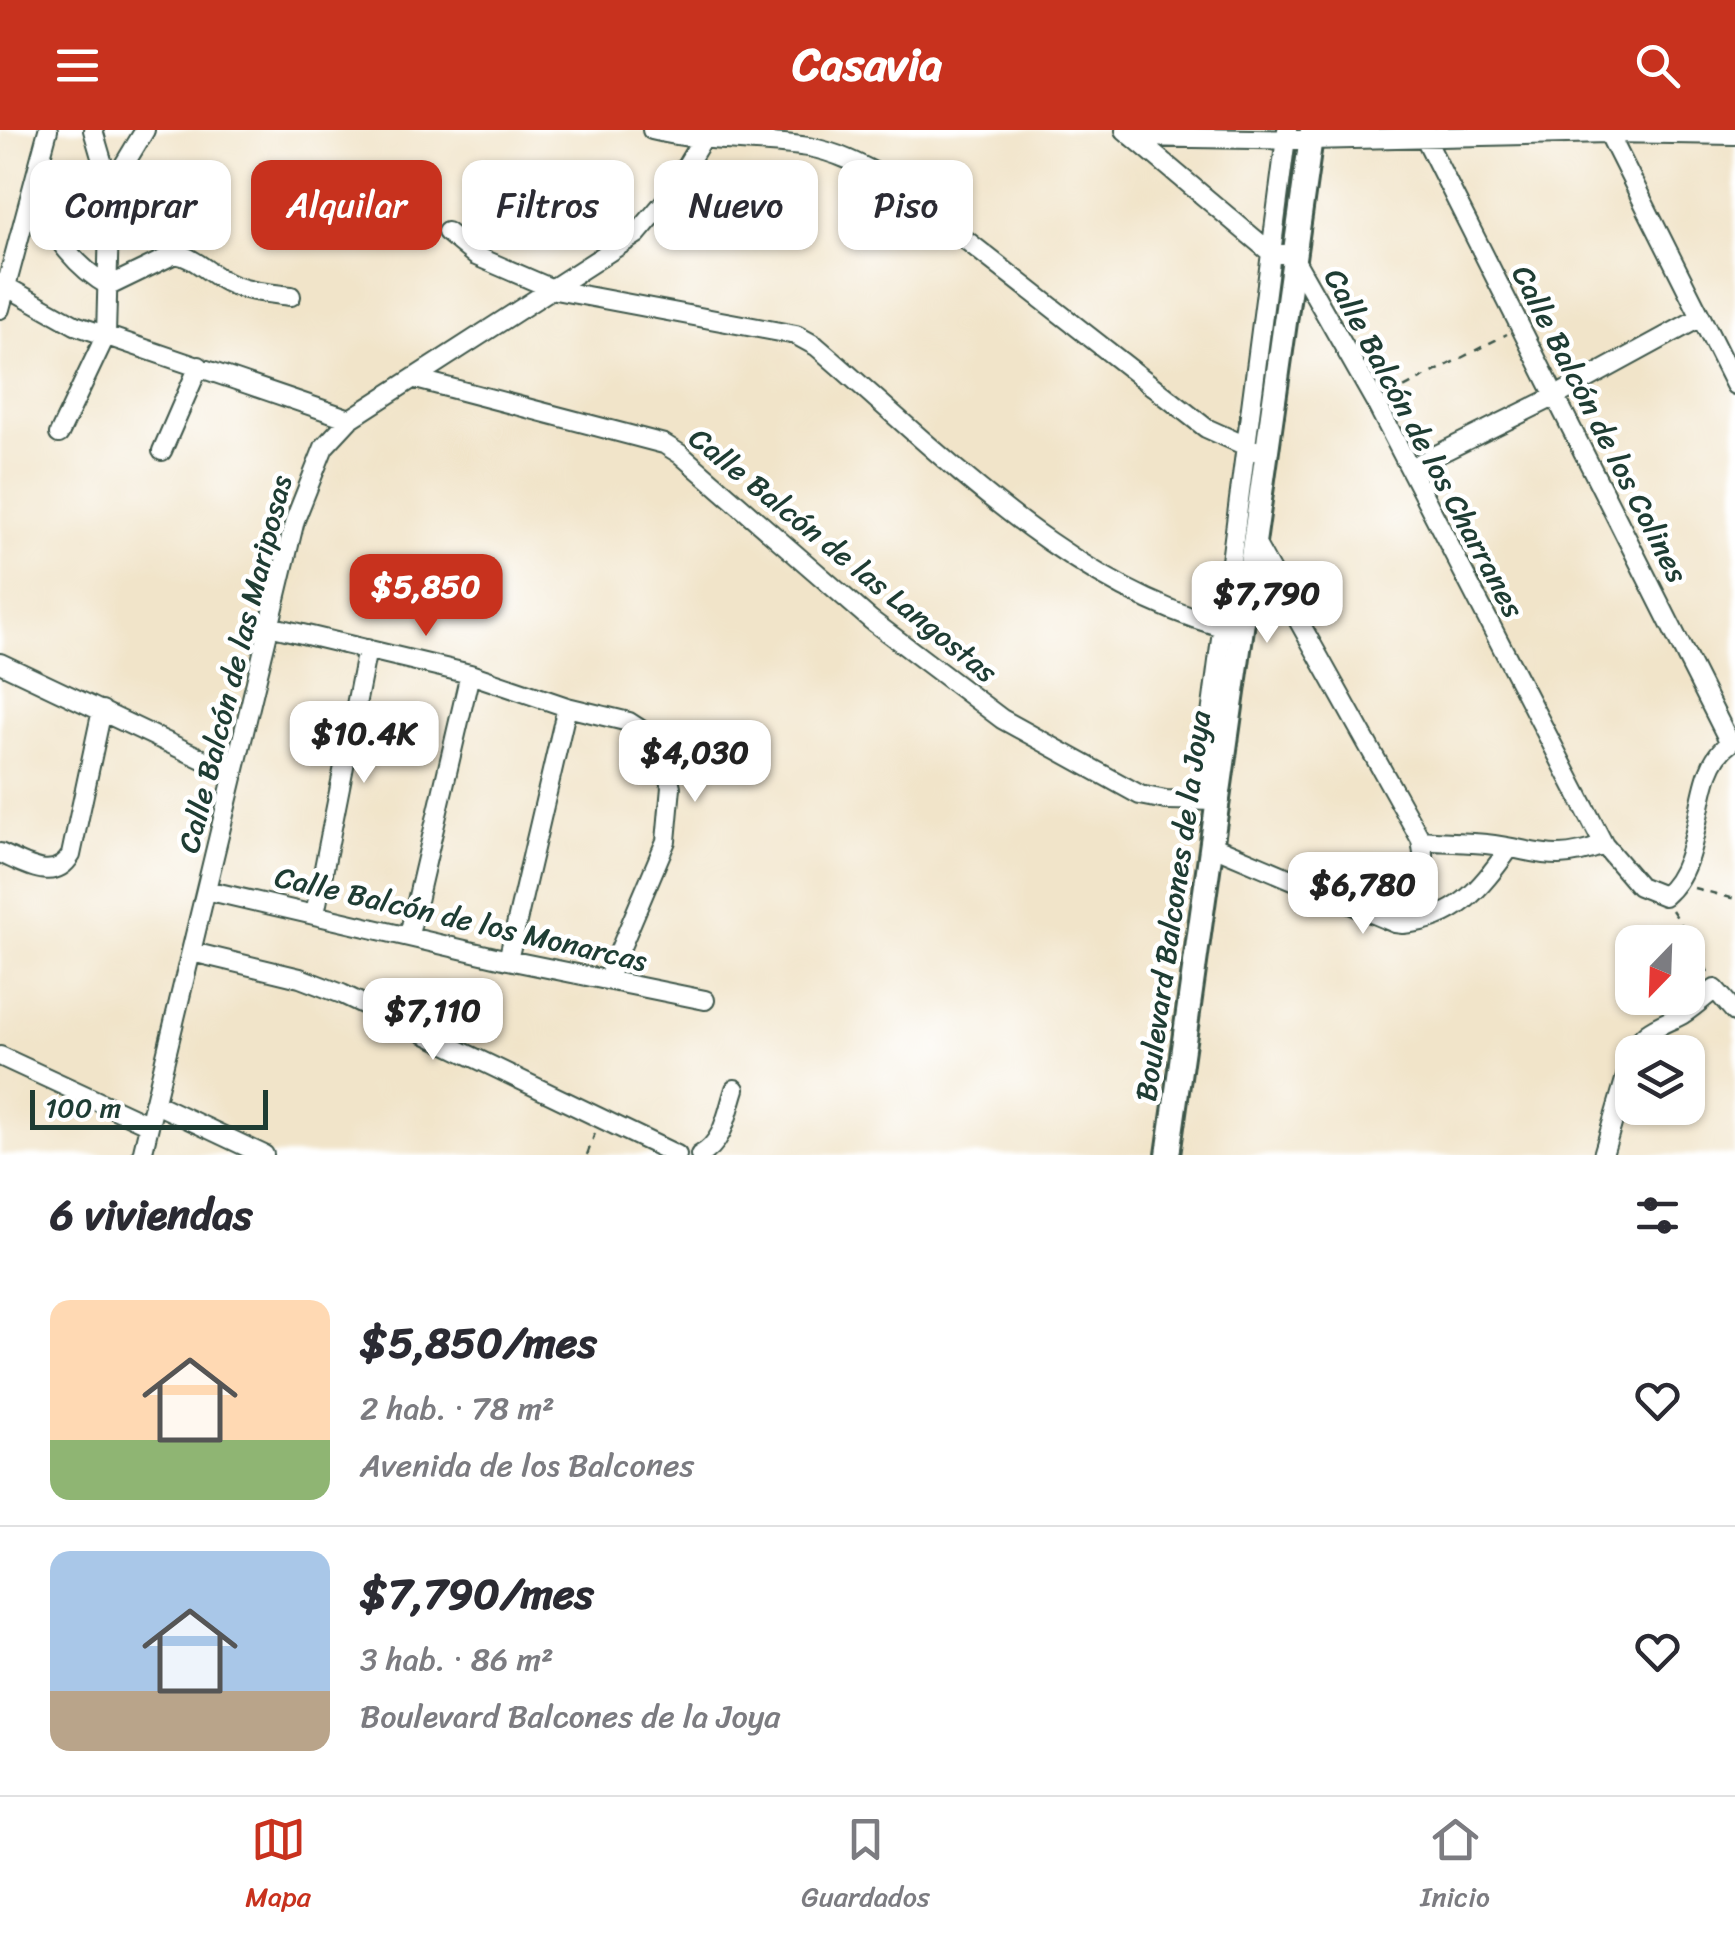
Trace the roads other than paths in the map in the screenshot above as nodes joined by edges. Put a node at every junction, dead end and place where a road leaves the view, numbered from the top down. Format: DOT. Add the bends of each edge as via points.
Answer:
graph roads {
  1 [pos="48,130"];
  2 [pos="93,130"];
  3 [pos="145,130"];
  4 [pos="652,130"];
  5 [pos="1608,131"];
  6 [pos="1129,133"];
  7 [pos="1423,133"];
  8 [pos="1287,134"];
  9 [pos="706,135"];
  10 [pos="1311,135"];
  11 [pos="1735,135"];
  12 [pos="40,160"];
  13 [pos="102,160"];
  14 [pos="127,160"];
  15 [pos="30,200"];
  16 [pos="447,232"];
  17 [pos="66,250"];
  18 [pos="109,250"];
  19 [pos="1281,253"];
  20 [pos="4,286"];
  21 [pos="108,286"];
  22 [pos="555,290"];
  23 [pos="291,296"];
  24 [pos="0,310"];
  25 [pos="1701,317"];
  26 [pos="106,335"];
  27 [pos="199,366"];
  28 [pos="416,379"];
  29 [pos="1735,384"];
  30 [pos="1556,396"];
  31 [pos="350,419"];
  32 [pos="59,434"];
  33 [pos="162,451"];
  34 [pos="1255,451"];
  35 [pos="1410,468"];
  36 [pos="1254,542"];
  37 [pos="270,626"];
  38 [pos="1232,629"];
  39 [pos="367,649"];
  40 [pos="0,663"];
  41 [pos="470,674"];
  42 [pos="567,707"];
  43 [pos="102,710"];
  44 [pos="1732,743"];
  45 [pos="234,774"];
  46 [pos="1210,801"];
  47 [pos="1422,840"];
  48 [pos="1604,844"];
  49 [pos="1213,846"];
  50 [pos="1509,849"];
  51 [pos="0,853"];
  52 [pos="206,890"];
  53 [pos="314,914"];
  54 [pos="1403,924"];
  55 [pos="409,935"];
  56 [pos="192,952"];
  57 [pos="508,960"];
  58 [pos="607,980"];
  59 [pos="705,1000"];
  60 [pos="1735,1012"];
  61 [pos="1649,1035"];
  62 [pos="0,1056"];
  63 [pos="735,1089"];
  64 [pos="154,1103"];
  65 [pos="1615,1116"];
  66 [pos="149,1125"];
  67 [pos="142,1155"];
  68 [pos="264,1155"];
  69 [pos="677,1155"];
  70 [pos="700,1155"];
  71 [pos="1168,1155"];
  72 [pos="1603,1155"];
  1 -- 12 [label="street"];
  2 -- 13 [label="street"];
  3 -- 14 [label="street"];
  4 -- 9 [label="street"];
  5 -- 7 [label="street"];
  5 -- 11 [label="street"];
  5 -- 25 [label="street"];
  6 -- 8 [label="street"];
  6 -- 19 [label="street, Calle Balcón de los Charranes"];
  7 -- 10 [label="street"];
  7 -- 30 [label="street, Calle Balcón de los Colines"];
  8 -- 10 [label="street"];
  8 -- 19 [label="street, Boulevard Balcones de la Joya"];
  9 -- 22 [label="street, Calle Balcón de las Mariposas" via="650,220"];
  9 -- 34 [label="street" via="809,148 888,180 1206,428"];
  10 -- 19 [label="street, Boulevard Balcones de la Joya"];
  15 -- 20 [label="street"];
  16 -- 22 [label="street" via="476,256"];
  17 -- 21 [label="street" via="85,273"];
  18 -- 21 [label="street"];
  19 -- 34 [label="street, Boulevard Balcones de la Joya"];
  19 -- 35 [label="street, Calle Balcón de los Charranes"];
  20 -- 24 [label="street"];
  20 -- 26 [label="street"];
  21 -- 23 [label="street" via="175,254 240,288"];
  21 -- 26 [label="street"];
  22 -- 28 [label="street, Calle Balcón de las Mariposas"];
  22 -- 38 [label="street" via="796,335 1080,565 1177,612"];
  25 -- 29 [label="street"];
  25 -- 30 [label="street"];
  26 -- 27 [label="street"];
  26 -- 32 [label="street"];
  27 -- 31 [label="street"];
  27 -- 33 [label="street"];
  28 -- 31 [label="street, Calle Balcón de las Mariposas"];
  28 -- 46 [label="street, Calle Balcón de las Langostas" via="664,444 871,620 1002,719 1140,794"];
  30 -- 35 [label="street"];
  30 -- 44 [label="street, Calle Balcón de los Colines"];
  31 -- 37 [label="street, Calle Balcón de las Mariposas" via="324,447 308,481"];
  34 -- 36 [label="street, Boulevard Balcones de la Joya"];
  34 -- 38 [label="street, Boulevard Balcones de la Joya"];
  35 -- 48 [label="street, Calle Balcón de los Charranes"];
  36 -- 38 [label="street, Boulevard Balcones de la Joya"];
  36 -- 47 [label="street"];
  37 -- 39 [label="street"];
  37 -- 45 [label="street, Calle Balcón de las Mariposas"];
  38 -- 46 [label="street, Boulevard Balcones de la Joya"];
  39 -- 41 [label="street"];
  39 -- 53 [label="street"];
  40 -- 43 [label="street"];
  41 -- 42 [label="street"];
  41 -- 55 [label="street"];
  42 -- 57 [label="street"];
  42 -- 58 [label="street" via="643,729 663,752 671,787 660,863"];
  43 -- 45 [label="street"];
  43 -- 51 [label="street" via="71,855 59,869 45,870"];
  44 -- 48 [label="street, Calle Balcón de los Charranes" via="1709,771 1697,830 1671,890 1640,886"];
  45 -- 52 [label="street, Calle Balcón de las Mariposas"];
  46 -- 49 [label="street, Boulevard Balcones de la Joya"];
  47 -- 50 [label="street"];
  47 -- 54 [label="street" via="1425,884"];
  48 -- 50 [label="street" via="1558,857"];
  49 -- 54 [label="street"];
  49 -- 71 [label="street, Boulevard Balcones de la Joya"];
  50 -- 54 [label="street" via="1447,914"];
  52 -- 53 [label="street, Calle Balcón de los Monarcas"];
  52 -- 56 [label="street, Calle Balcón de las Mariposas"];
  53 -- 55 [label="street, Calle Balcón de los Monarcas"];
  55 -- 57 [label="street, Calle Balcón de los Monarcas"];
  56 -- 64 [label="street, Calle Balcón de las Mariposas"];
  56 -- 69 [label="street" via="342,994"];
  57 -- 58 [label="street, Calle Balcón de los Monarcas"];
  58 -- 59 [label="street, Calle Balcón de los Monarcas"];
  60 -- 61 [label="street" via="1715,988"];
  62 -- 66 [label="street"];
  63 -- 70 [label="street" via="720,1137"];
  64 -- 66 [label="street, Calle Balcón de las Mariposas"];
  64 -- 68 [label="street"];
  65 -- 72 [label="street"];
  66 -- 67 [label="street, Calle Balcón de las Mariposas"];
}
